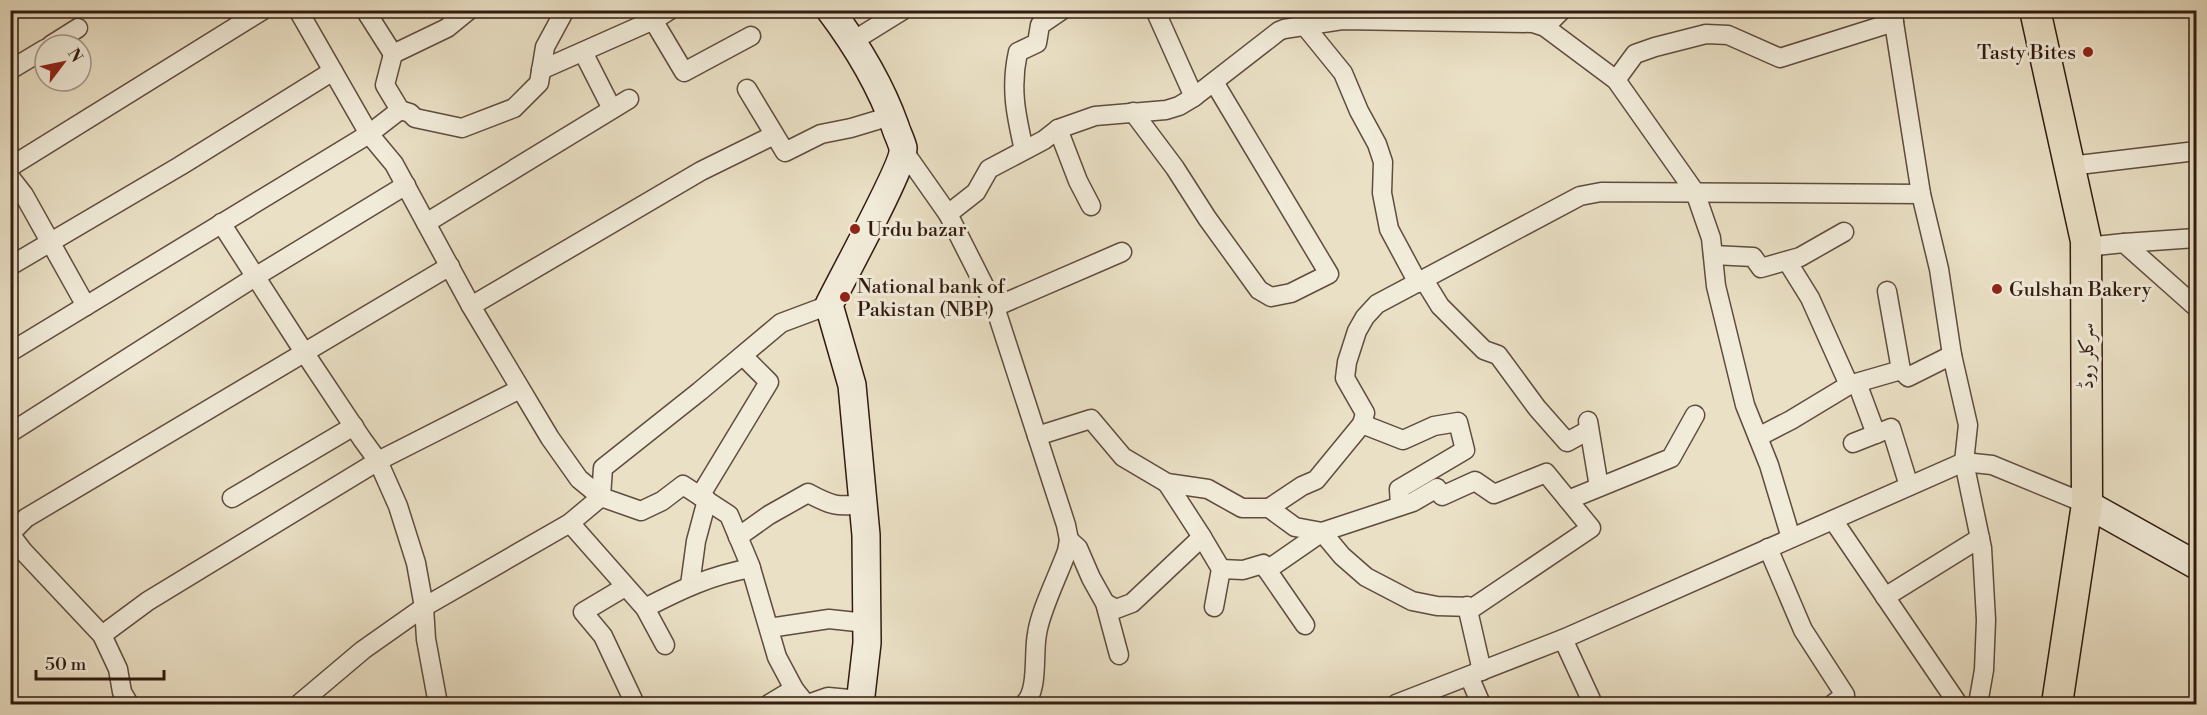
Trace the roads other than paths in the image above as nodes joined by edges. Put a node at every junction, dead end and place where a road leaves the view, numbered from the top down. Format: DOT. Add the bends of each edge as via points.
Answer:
graph roads {
  1 [pos="263,10"];
  2 [pos="298,10"];
  3 [pos="365,10"];
  4 [pos="470,10"];
  5 [pos="565,10"];
  6 [pos="670,10"];
  7 [pos="830,10"];
  8 [pos="903,10"];
  9 [pos="1062,10"];
  10 [pos="1155,10"];
  11 [pos="2035,10"];
  12 [pos="1447,16"];
  13 [pos="1893,16"];
  14 [pos="1301,18"];
  15 [pos="1550,18"];
  16 [pos="653,20"];
  17 [pos="78,28"];
  18 [pos="70,33"];
  19 [pos="751,36"];
  20 [pos="853,41"];
  21 [pos="583,52"];
  22 [pos="393,54"];
  23 [pos="33,56"];
  24 [pos="10,70"];
  25 [pos="541,70"];
  26 [pos="333,71"];
  27 [pos="1616,80"];
  28 [pos="1214,82"];
  29 [pos="747,89"];
  30 [pos="1194,98"];
  31 [pos="629,99"];
  32 [pos="612,109"];
  33 [pos="400,110"];
  34 [pos="1133,112"];
  35 [pos="891,116"];
  36 [pos="1058,129"];
  37 [pos="369,134"];
  38 [pos="774,135"];
  39 [pos="903,150"];
  40 [pos="1024,150"];
  41 [pos="2196,151"];
  42 [pos="2070,166"];
  43 [pos="10,167"];
  44 [pos="10,177"];
  45 [pos="406,185"];
  46 [pos="1695,192"];
  47 [pos="1922,194"];
  48 [pos="1091,206"];
  49 [pos="948,214"];
  50 [pos="221,223"];
  51 [pos="426,223"];
  52 [pos="1844,232"];
  53 [pos="2196,238"];
  54 [pos="50,243"];
  55 [pos="2124,243"];
  56 [pos="2086,247"];
  57 [pos="1122,252"];
  58 [pos="1713,255"];
  59 [pos="1787,261"];
  60 [pos="10,266"];
  61 [pos="450,266"];
  62 [pos="255,277"];
  63 [pos="1421,281"];
  64 [pos="1887,291"];
  65 [pos="829,305"];
  66 [pos="86,306"];
  67 [pos="471,306"];
  68 [pos="995,307"];
  69 [pos="2196,307"];
  70 [pos="10,352"];
  71 [pos="304,352"];
  72 [pos="1952,355"];
  73 [pos="743,356"];
  74 [pos="1901,370"];
  75 [pos="1853,384"];
  76 [pos="520,389"];
  77 [pos="1695,415"];
  78 [pos="1362,424"];
  79 [pos="354,426"];
  80 [pos="10,433"];
  81 [pos="1876,434"];
  82 [pos="1037,436"];
  83 [pos="1758,437"];
  84 [pos="1853,443"];
  85 [pos="378,461"];
  86 [pos="1964,462"];
  87 [pos="1167,483"];
  88 [pos="1909,486"];
  89 [pos="1599,487"];
  90 [pos="601,497"];
  91 [pos="232,498"];
  92 [pos="703,498"];
  93 [pos="1568,500"];
  94 [pos="863,504"];
  95 [pos="2087,504"];
  96 [pos="1400,506"];
  97 [pos="1269,508"];
  98 [pos="1833,520"];
  99 [pos="570,523"];
  100 [pos="1322,532"];
  101 [pos="10,534"];
  102 [pos="738,537"];
  103 [pos="1202,537"];
  104 [pos="1791,538"];
  105 [pos="1980,538"];
  106 [pos="1069,540"];
  107 [pos="1768,548"];
  108 [pos="2196,565"];
  109 [pos="751,568"];
  110 [pos="1221,569"];
  111 [pos="1267,570"];
  112 [pos="690,585"];
  113 [pos="625,587"];
  114 [pos="1885,597"];
  115 [pos="1106,603"];
  116 [pos="1467,606"];
  117 [pos="1214,607"];
  118 [pos="424,608"];
  119 [pos="645,608"];
  120 [pos="866,623"];
  121 [pos="1305,626"];
  122 [pos="769,628"];
  123 [pos="102,635"];
  124 [pos="1563,639"];
  125 [pos="665,645"];
  126 [pos="1119,655"];
  127 [pos="1476,673"];
  128 [pos="794,689"];
  129 [pos="860,702"];
  130 [pos="129,705"];
  131 [pos="299,705"];
  132 [pos="438,705"];
  133 [pos="635,705"];
  134 [pos="770,705"];
  135 [pos="807,705"];
  136 [pos="1024,705"];
  137 [pos="1396,705"];
  138 [pos="1481,705"];
  139 [pos="1593,705"];
  140 [pos="1833,705"];
  141 [pos="1958,705"];
  142 [pos="1978,705"];
  143 [pos="2057,705"];
  1 -- 43 [label="street"];
  2 -- 26 [label="street"];
  3 -- 22 [label="street"];
  4 -- 22 [label="street" via="447,28"];
  5 -- 25 [label="street" via="545,47"];
  6 -- 16 [label="street"];
  7 -- 20 [label="main road"];
  8 -- 20 [label="street"];
  9 -- 40 [label="street" via="1040,25 1037,43 1018,52 1013,71 1014,105"];
  10 -- 30 [label="street"];
  11 -- 42 [label="main road, سرکلر روڈ"];
  12 -- 14 [label="street"];
  12 -- 15 [label="street" via="1533,23"];
  13 -- 27 [label="street" via="1780,58 1728,35 1706,34 1635,54"];
  13 -- 47 [label="street"];
  14 -- 28 [label="street"];
  14 -- 63 [label="street" via="1343,73 1377,144 1383,162 1382,193 1389,229"];
  15 -- 27 [label="street"];
  16 -- 19 [label="street" via="684,72"];
  16 -- 21 [label="street"];
  17 -- 18 [label="street"];
  20 -- 35 [label="main road"];
  21 -- 25 [label="street"];
  21 -- 32 [label="street"];
  22 -- 33 [label="street" via="385,85"];
  23 -- 24 [label="street"];
  25 -- 33 [label="street" via="539,83 514,108 462,128 414,118"];
  26 -- 37 [label="street"];
  26 -- 54 [label="street"];
  27 -- 46 [label="street"];
  28 -- 30 [label="street"];
  28 -- 34 [label="street" via="1329,274 1271,297 1259,290"];
  29 -- 38 [label="street"];
  30 -- 34 [label="street" via="1167,110"];
  31 -- 32 [label="street"];
  32 -- 51 [label="street"];
  33 -- 37 [label="street"];
  34 -- 36 [label="street" via="1095,116"];
  35 -- 38 [label="street" via="821,134 785,152"];
  35 -- 39 [label="main road"];
  36 -- 40 [label="street"];
  36 -- 48 [label="street"];
  37 -- 45 [label="street"];
  37 -- 50 [label="street"];
  38 -- 67 [label="street" via="701,171"];
  39 -- 49 [label="street"];
  39 -- 65 [label="main road" via="892,181"];
  40 -- 49 [label="street" via="989,169 976,192"];
  41 -- 42 [label="street"];
  42 -- 56 [label="main road, سرکلر روڈ"];
  44 -- 54 [label="street"];
  45 -- 51 [label="street"];
  45 -- 62 [label="street"];
  46 -- 47 [label="street"];
  46 -- 58 [label="street"];
  46 -- 63 [label="street" via="1601,192 1580,196"];
  47 -- 72 [label="street"];
  49 -- 68 [label="street"];
  50 -- 62 [label="street"];
  50 -- 66 [label="street"];
  51 -- 61 [label="street"];
  52 -- 59 [label="street"];
  53 -- 55 [label="street"];
  54 -- 60 [label="street"];
  54 -- 66 [label="street"];
  55 -- 56 [label="street"];
  55 -- 69 [label="street"];
  56 -- 95 [label="main road, سرکلر روڈ"];
  57 -- 68 [label="street"];
  58 -- 59 [label="street" via="1753,257 1761,268"];
  58 -- 83 [label="street" via="1716,286 1745,405"];
  59 -- 75 [label="street"];
  61 -- 67 [label="street"];
  61 -- 71 [label="street"];
  62 -- 71 [label="street"];
  62 -- 80 [label="street"];
  63 -- 78 [label="street" via="1377,304 1357,331 1345,378 1365,412"];
  63 -- 89 [label="street" via="1484,351 1498,355 1567,442 1588,425"];
  64 -- 74 [label="street"];
  65 -- 73 [label="street" via="781,323"];
  65 -- 94 [label="main road" via="852,385"];
  66 -- 70 [label="street"];
  67 -- 76 [label="street"];
  68 -- 82 [label="street"];
  71 -- 79 [label="street"];
  71 -- 101 [label="street" via="26,518"];
  72 -- 74 [label="street" via="1908,377"];
  72 -- 86 [label="street" via="1968,425"];
  73 -- 90 [label="street" via="603,468"];
  73 -- 92 [label="street" via="769,382"];
  74 -- 75 [label="street"];
  75 -- 81 [label="street"];
  75 -- 83 [label="street"];
  76 -- 85 [label="street"];
  76 -- 90 [label="street" via="579,479"];
  77 -- 89 [label="street" via="1671,458"];
  78 -- 96 [label="street" via="1403,440 1434,426 1458,422 1465,450 1399,489"];
  78 -- 97 [label="street" via="1316,480"];
  79 -- 85 [label="street"];
  79 -- 91 [label="street"];
  81 -- 84 [label="street"];
  81 -- 88 [label="street" via="1892,428"];
  82 -- 87 [label="street" via="1091,419 1124,456"];
  82 -- 106 [label="street"];
  83 -- 104 [label="street"];
  85 -- 118 [label="street" via="402,518"];
  85 -- 123 [label="street" via="148,601"];
  86 -- 88 [label="street"];
  86 -- 95 [label="street" via="1992,465"];
  86 -- 105 [label="street"];
  87 -- 97 [label="street" via="1209,489 1242,508"];
  87 -- 103 [label="street"];
  88 -- 98 [label="street"];
  89 -- 93 [label="street"];
  90 -- 92 [label="street" via="641,511 683,485"];
  90 -- 99 [label="street"];
  92 -- 102 [label="street" via="729,515"];
  92 -- 112 [label="street"];
  93 -- 96 [label="street" via="1546,473 1494,494 1475,481 1442,496 1437,488"];
  93 -- 116 [label="street" via="1591,528 1474,607"];
  94 -- 102 [label="street" via="839,506 808,494"];
  94 -- 120 [label="main road"];
  95 -- 108 [label="main road"];
  95 -- 143 [label="main road, سرکلر روڈ"];
  96 -- 100 [label="street"];
  97 -- 100 [label="street" via="1295,527"];
  98 -- 104 [label="street"];
  98 -- 114 [label="street"];
  99 -- 113 [label="street"];
  99 -- 118 [label="street"];
  100 -- 111 [label="street"];
  100 -- 116 [label="street" via="1342,556 1384,587 1412,601"];
  101 -- 123 [label="street"];
  102 -- 109 [label="street"];
  103 -- 110 [label="street"];
  103 -- 115 [label="street" via="1132,603 1116,609"];
  104 -- 107 [label="street"];
  105 -- 114 [label="street"];
  105 -- 142 [label="street" via="1986,620"];
  106 -- 115 [label="street" via="1078,548"];
  106 -- 136 [label="street" via="1037,632 1035,678 1030,699"];
  107 -- 124 [label="street"];
  107 -- 140 [label="street" via="1803,630 1845,694"];
  109 -- 112 [label="street"];
  109 -- 122 [label="street"];
  110 -- 111 [label="street" via="1243,570 1263,564"];
  110 -- 117 [label="street"];
  111 -- 121 [label="street"];
  112 -- 119 [label="street"];
  113 -- 119 [label="street"];
  113 -- 133 [label="street" via="583,612 603,636"];
  114 -- 141 [label="street"];
  115 -- 126 [label="street"];
  116 -- 127 [label="street"];
  118 -- 131 [label="street" via="363,650"];
  118 -- 132 [label="street"];
  119 -- 125 [label="street"];
  120 -- 122 [label="street" via="829,619"];
  120 -- 129 [label="main road"];
  122 -- 128 [label="street" via="777,657"];
  123 -- 130 [label="street"];
  124 -- 127 [label="street"];
  124 -- 139 [label="street"];
  127 -- 137 [label="street"];
  127 -- 138 [label="street"];
  128 -- 134 [label="street"];
  128 -- 135 [label="street"];
  129 -- 135 [label="street" via="828,698"];
}
